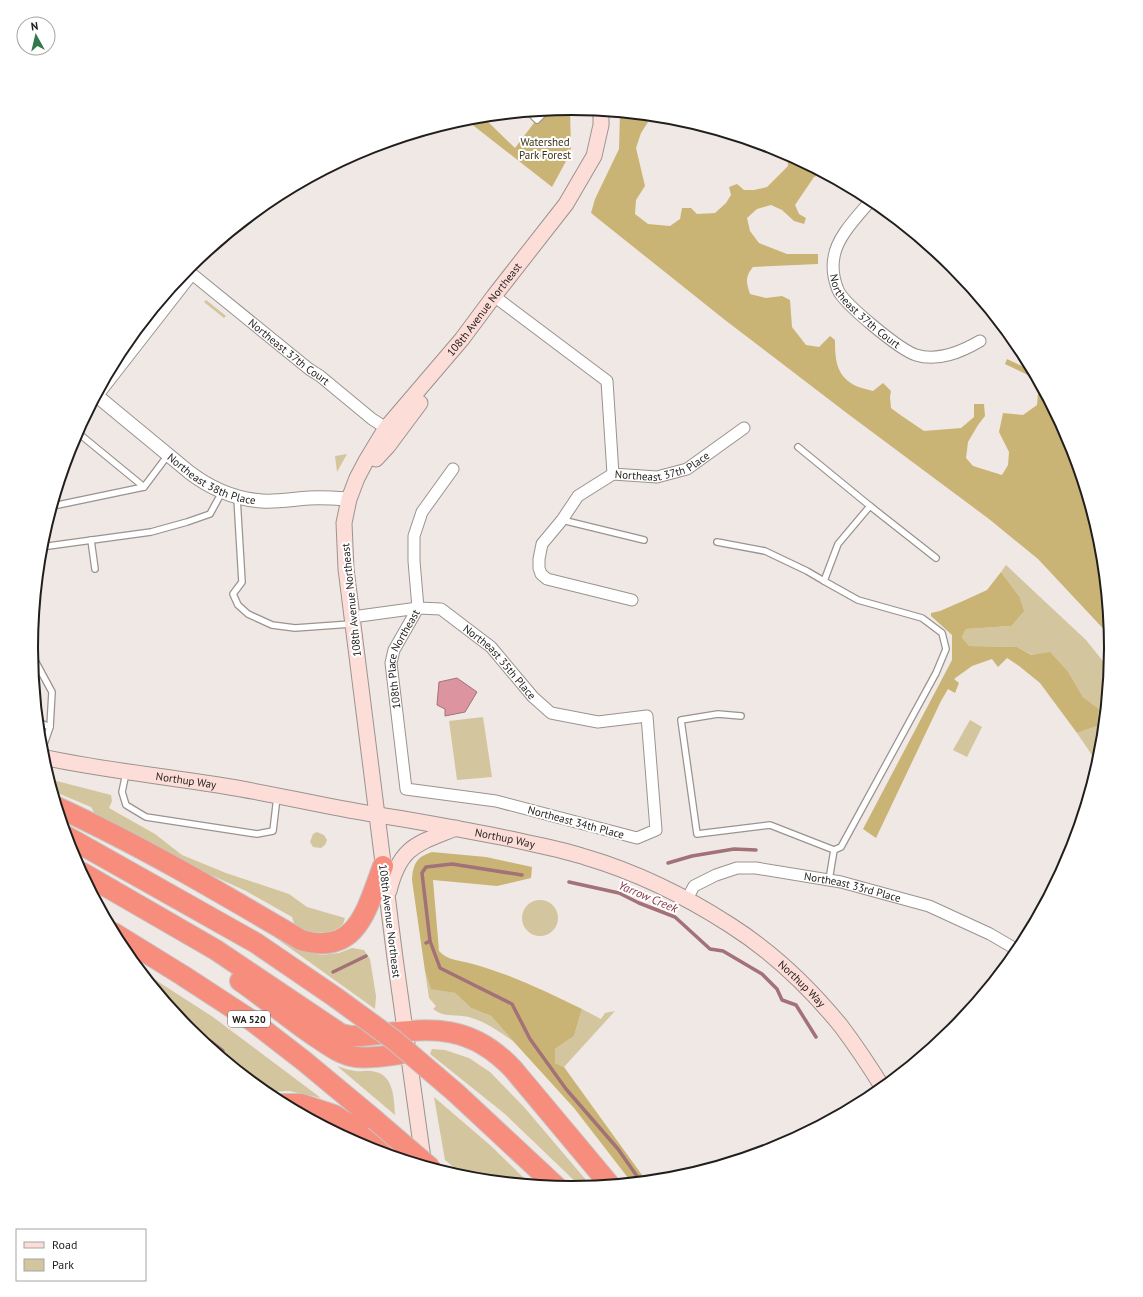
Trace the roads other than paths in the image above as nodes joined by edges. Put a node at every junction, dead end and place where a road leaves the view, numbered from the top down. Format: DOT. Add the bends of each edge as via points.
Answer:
graph roads {
  1 [pos="534,116"];
  2 [pos="542,116"];
  3 [pos="601,116"];
  4 [pos="867,205"];
  5 [pos="494,296"];
  6 [pos="462,339"];
  7 [pos="980,341"];
  8 [pos="114,374"];
  9 [pos="100,399"];
  10 [pos="386,428"];
  11 [pos="744,428"];
  12 [pos="82,436"];
  13 [pos="798,447"];
  14 [pos="168,455"];
  15 [pos="454,469"];
  16 [pos="613,474"];
  17 [pos="357,478"];
  18 [pos="144,487"];
  19 [pos="222,492"];
  20 [pos="237,498"];
  21 [pos="349,499"];
  22 [pos="57,505"];
  23 [pos="870,506"];
  24 [pos="562,520"];
  25 [pos="91,540"];
  26 [pos="644,540"];
  27 [pos="717,542"];
  28 [pos="48,546"];
  29 [pos="936,558"];
  30 [pos="95,569"];
  31 [pos="824,581"];
  32 [pos="632,600"];
  33 [pos="418,608"];
  34 [pos="352,620"];
  35 [pos="39,667"];
  36 [pos="646,716"];
  37 [pos="741,716"];
  38 [pos="44,724"];
  39 [pos="50,727"];
  40 [pos="46,739"];
  41 [pos="49,758"];
  42 [pos="127,772"];
  43 [pos="406,789"];
  44 [pos="277,795"];
  45 [pos="63,810"];
  46 [pos="377,814"];
  47 [pos="456,828"];
  48 [pos="74,841"];
  49 [pos="834,850"];
  50 [pos="383,866"];
  51 [pos="90,877"];
  52 [pos="829,880"];
  53 [pos="99,896"];
  54 [pos="687,899"];
  55 [pos="387,900"];
  56 [pos="124,939"];
  57 [pos="1013,948"];
  58 [pos="405,1032"];
  59 [pos="408,1053"];
  60 [pos="880,1083"];
  61 [pos="294,1104"];
  62 [pos="371,1128"];
  63 [pos="382,1147"];
  64 [pos="418,1160"];
  65 [pos="423,1161"];
  66 [pos="551,1181"];
  67 [pos="607,1181"];
  1 -- 2 [label="lane" via="538,120"];
  3 -- 5 [label="main road, 108th Avenue Northeast" via="594,156 577,186 566,204"];
  4 -- 7 [label="street, Northeast 37th Court" via="843,234 834,256 834,278 838,291 849,305 895,343 916,355 946,356"];
  5 -- 6 [label="main road, 108th Avenue Northeast"];
  5 -- 16 [label="street, Northeast 37th Place" via="607,381"];
  6 -- 10 [label="main road, 108th Avenue Northeast"];
  6 -- 17 [label="main road" via="436,383 388,446"];
  8 -- 10 [label="street, Northeast 37th Court" via="192,274"];
  9 -- 14 [label="street, Northeast 38th Place"];
  10 -- 17 [label="main road, 108th Avenue Northeast"];
  11 -- 16 [label="street, Northeast 37th Place" via="687,469 657,477"];
  12 -- 18 [label="lane"];
  13 -- 23 [label="lane"];
  14 -- 18 [label="lane"];
  14 -- 19 [label="street, Northeast 38th Place" via="203,482"];
  15 -- 33 [label="street, 108th Place Northeast" via="422,512 414,536"];
  16 -- 24 [label="street" via="578,496"];
  17 -- 21 [label="main road, 108th Avenue Northeast"];
  18 -- 22 [label="lane"];
  19 -- 20 [label="street, Northeast 38th Place"];
  19 -- 25 [label="lane" via="210,514 151,532"];
  20 -- 21 [label="street, Northeast 38th Place" via="276,502 325,497"];
  20 -- 34 [label="lane" via="242,582 232,594 238,605 248,614 272,625 295,628"];
  21 -- 34 [label="main road, 108th Avenue Northeast" via="344,523"];
  23 -- 29 [label="lane"];
  23 -- 31 [label="lane" via="838,544"];
  24 -- 26 [label="lane"];
  24 -- 32 [label="street" via="542,544 539,559 541,574 547,579"];
  25 -- 28 [label="lane"];
  25 -- 30 [label="lane"];
  27 -- 31 [label="lane" via="765,551"];
  31 -- 49 [label="lane" via="858,600 922,618 942,634 946,648 936,673 841,847"];
  33 -- 34 [label="street, Northeast 35th Place"];
  33 -- 36 [label="street, Northeast 35th Place" via="441,609 490,647 533,697 551,713 598,722"];
  33 -- 43 [label="street, 108th Place Northeast" via="394,650 391,662"];
  34 -- 46 [label="main road, 108th Avenue Northeast"];
  35 -- 39 [label="lane" via="52,692"];
  36 -- 43 [label="street, Northeast 34th Place" via="656,830 637,838 496,801"];
  37 -- 49 [label="lane" via="718,714 681,720 697,834 770,825"];
  38 -- 39 [label="lane"];
  39 -- 40 [label="lane"];
  41 -- 42 [label="main road, Northup Way"];
  42 -- 44 [label="main road, Northup Way"];
  42 -- 44 [label="lane" via="122,792 126,806 146,817 257,834 273,831"];
  44 -- 46 [label="main road, Northup Way"];
  45 -- 50 [label="highway" via="163,860 312,944 335,942 346,937 354,929 361,920"];
  46 -- 47 [label="main road, Northup Way"];
  46 -- 50 [label="main road, 108th Avenue Northeast"];
  47 -- 54 [label="main road, Northup Way" via="585,857 633,874"];
  47 -- 55 [label="main road" via="420,843 405,855 394,871"];
  48 -- 66 [label="highway, bridge" via="256,943 335,997 394,1040 456,1093"];
  49 -- 52 [label="lane"];
  50 -- 55 [label="main road, 108th Avenue Northeast"];
  51 -- 58 [label="highway" via="216,950 341,1034 361,1036"];
  52 -- 54 [label="street, Northeast 33rd Place" via="756,868 737,868 716,874 694,886"];
  52 -- 57 [label="street, Northeast 33rd Place" via="929,906 990,934"];
  53 -- 59 [label="highway" via="185,945 343,1053 368,1058"];
  54 -- 60 [label="main road, Northup Way" via="731,926 789,971 842,1027"];
  55 -- 58 [label="main road, 108th Avenue Northeast"];
  56 -- 62 [label="highway, WA 520" via="251,1020 304,1062"];
  58 -- 59 [label="main road, 108th Avenue Northeast"];
  58 -- 67 [label="highway" via="449,1032 469,1038 493,1050 522,1079"];
  59 -- 65 [label="main road, 108th Avenue Northeast"];
  61 -- 62 [label="highway" via="334,1115 357,1129"];
  62 -- 63 [label="highway"];
  62 -- 64 [label="highway, WA 520, bridge"];
}
